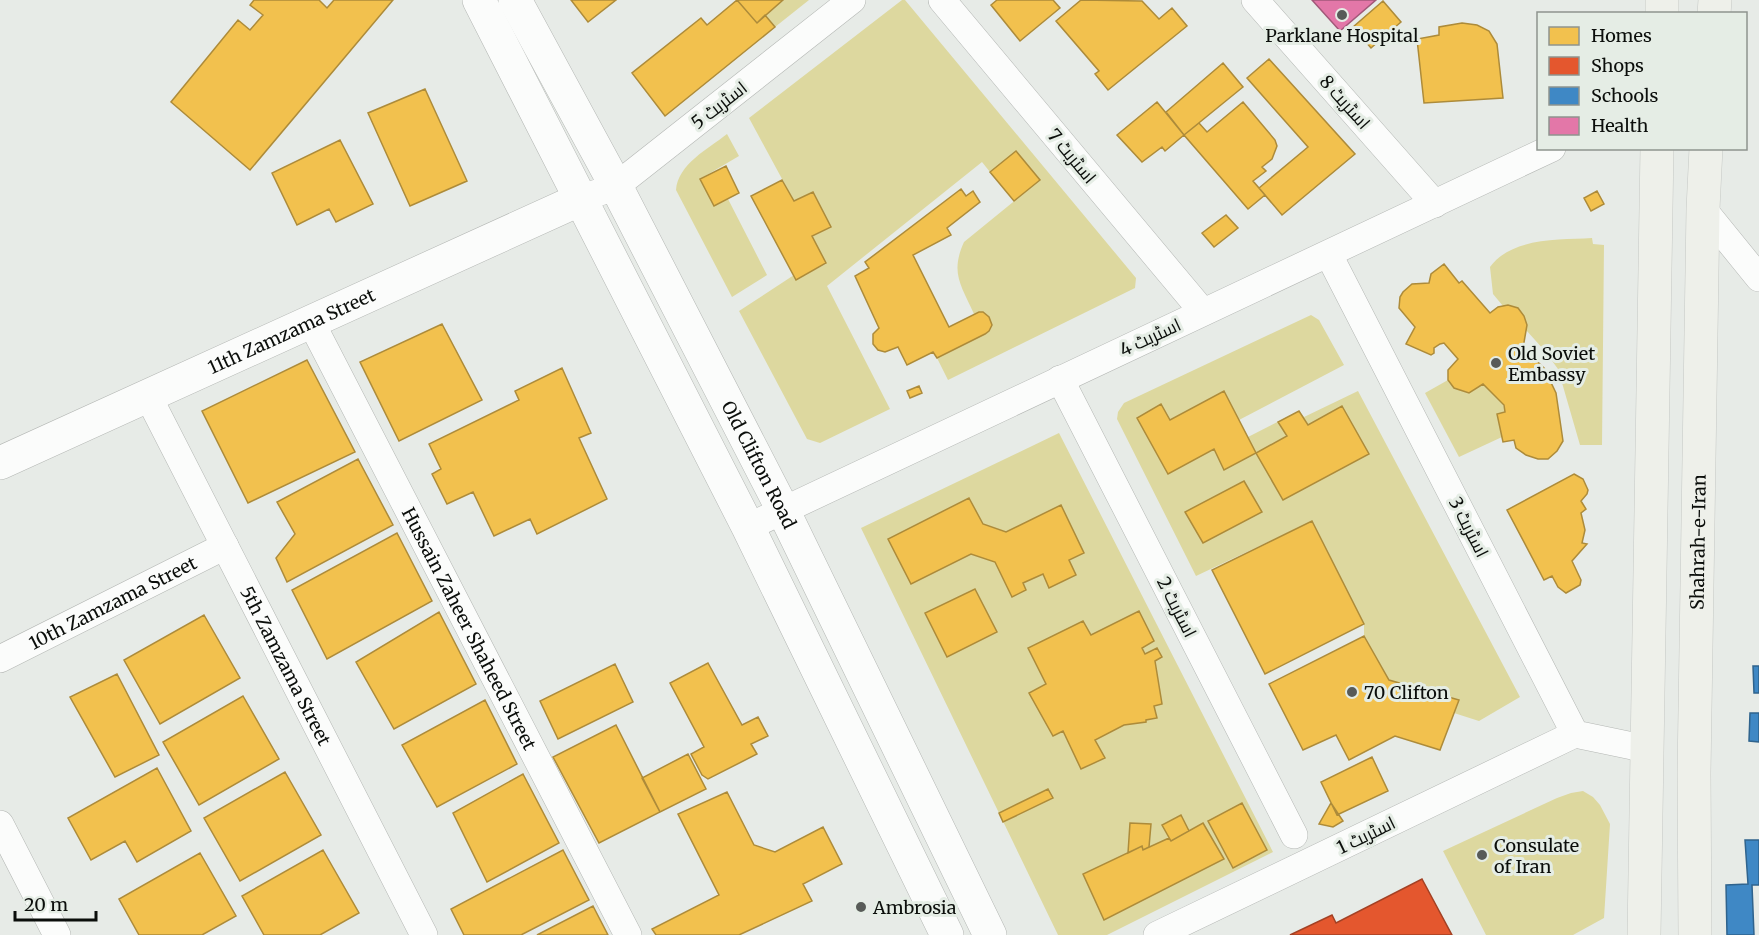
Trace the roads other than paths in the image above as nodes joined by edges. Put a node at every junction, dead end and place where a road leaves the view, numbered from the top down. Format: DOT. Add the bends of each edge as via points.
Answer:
graph roads {
  1 [pos="479,0"];
  2 [pos="515,0"];
  3 [pos="852,0"];
  4 [pos="942,0"];
  5 [pos="1255,0"];
  6 [pos="1548,150"];
  7 [pos="1657,150"];
  8 [pos="1706,150"];
  9 [pos="616,186"];
  10 [pos="581,199"];
  11 [pos="1435,204"];
  12 [pos="1703,209"];
  13 [pos="1329,255"];
  14 [pos="1759,278"];
  15 [pos="1203,312"];
  16 [pos="311,321"];
  17 [pos="1060,379"];
  18 [pos="148,396"];
  19 [pos="0,464"];
  20 [pos="783,510"];
  21 [pos="748,527"];
  22 [pos="225,546"];
  23 [pos="0,659"];
  24 [pos="1575,734"];
  25 [pos="1647,749"];
  26 [pos="0,824"];
  27 [pos="1294,835"];
  28 [pos="1645,852"];
  29 [pos="1694,853"];
  30 [pos="57,935"];
  31 [pos="424,935"];
  32 [pos="628,935"];
  33 [pos="947,935"];
  34 [pos="990,935"];
  35 [pos="1157,935"];
  36 [pos="1644,935"];
  37 [pos="1695,935"];
  1 -- 10 [label="street"];
  2 -- 9 [label="street, Old Clifton Road"];
  3 -- 9 [label="street, اسٹریٹ 5"];
  4 -- 15 [label="street, اسٹریٹ 7"];
  5 -- 11 [label="street, اسٹریٹ 8"];
  6 -- 11 [label="street, اسٹریٹ 4"];
  7 -- 25 [label="main road"];
  8 -- 12 [label="main road, Shahrah-e-Iran"];
  9 -- 10 [label="street, اسٹریٹ 5"];
  9 -- 20 [label="street, Old Clifton Road"];
  10 -- 16 [label="street, 11th Zamzama Street"];
  10 -- 21 [label="street"];
  11 -- 13 [label="street, اسٹریٹ 4"];
  12 -- 14 [label="street"];
  12 -- 29 [label="main road, Shahrah-e-Iran"];
  13 -- 15 [label="street, اسٹریٹ 4"];
  13 -- 24 [label="street, اسٹریٹ 3"];
  15 -- 17 [label="street, اسٹریٹ 4"];
  16 -- 18 [label="street, 11th Zamzama Street"];
  16 -- 32 [label="street, Hussain Zaheer Shaheed Street"];
  17 -- 20 [label="street, اسٹریٹ 4"];
  17 -- 27 [label="street, اسٹریٹ 2"];
  18 -- 19 [label="street, 11th Zamzama Street"];
  18 -- 22 [label="street, 5th Zamzama Street"];
  20 -- 21 [label="street, اسٹریٹ 4"];
  20 -- 34 [label="street, Old Clifton Road"];
  21 -- 33 [label="street"];
  22 -- 23 [label="street, 10th Zamzama Street"];
  22 -- 31 [label="street, 5th Zamzama Street"];
  24 -- 25 [label="street"];
  24 -- 35 [label="street, اسٹریٹ 1"];
  25 -- 28 [label="main road"];
  26 -- 30 [label="street"];
  28 -- 29 [label="main road"];
  28 -- 36 [label="main road"];
  29 -- 37 [label="main road, Shahrah-e-Iran"];
}
